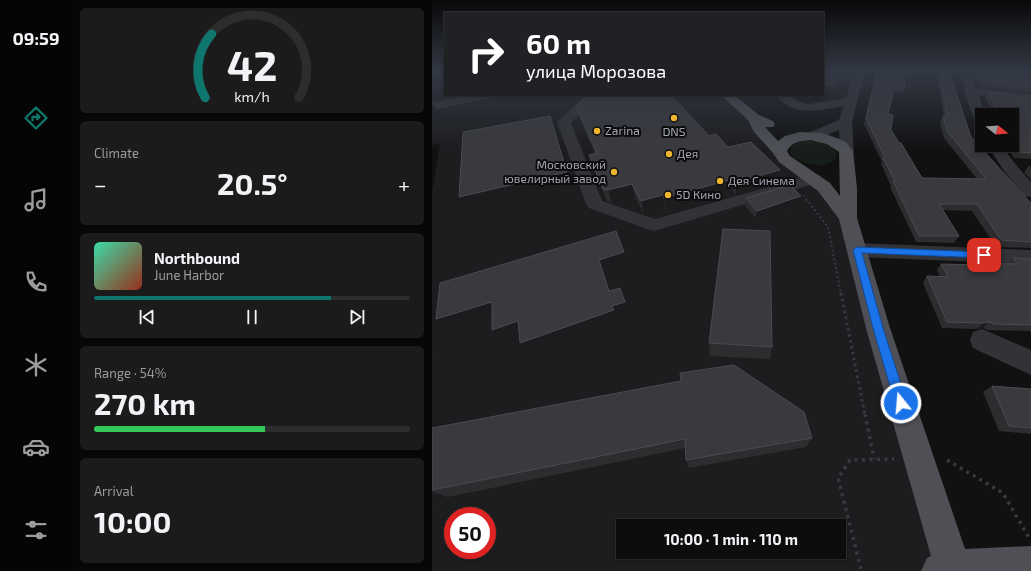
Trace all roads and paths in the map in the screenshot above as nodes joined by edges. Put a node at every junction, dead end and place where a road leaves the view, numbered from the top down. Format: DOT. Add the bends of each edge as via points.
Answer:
graph roads {
  1 [pos="591,97"];
  2 [pos="476,98"];
  3 [pos="730,98"];
  4 [pos="786,98"];
  5 [pos="852,98"];
  6 [pos="972,98"];
  7 [pos="851,101"];
  8 [pos="432,106"];
  9 [pos="976,108"];
  10 [pos="754,118"];
  11 [pos="845,122"];
  12 [pos="810,136"];
  13 [pos="780,151"];
  14 [pos="999,152"];
  15 [pos="846,157"];
  16 [pos="1010,168"];
  17 [pos="1031,169"];
  18 [pos="822,173"];
  19 [pos="795,184"];
  20 [pos="1031,192"];
  21 [pos="848,218"];
  22 [pos="857,250"];
  23 [pos="1031,257"];
  24 [pos="982,340"];
  25 [pos="1031,363"];
  26 [pos="900,459"];
  27 [pos="874,460"];
  28 [pos="946,460"];
  29 [pos="1030,541"];
  30 [pos="1031,565"];
  31 [pos="861,569"];
  32 [pos="949,570"];
  1 -- 19 [label="street" via="564,122 596,204 654,225"];
  2 -- 8 [label="street"];
  3 -- 10 [label="main road"];
  4 -- 7 [label="street" via="796,105 808,108"];
  5 -- 7 [label="street"];
  6 -- 9 [label="street"];
  7 -- 11 [label="street"];
  10 -- 12 [label="main road" via="778,129"];
  10 -- 13 [label="main road" via="759,129"];
  11 -- 12 [label="street"];
  11 -- 15 [label="street"];
  12 -- 13 [label="main road" via="787,141 780,147"];
  12 -- 15 [label="main road" via="835,142 845,149"];
  13 -- 18 [label="main road" via="784,159 796,166"];
  14 -- 16 [label="street"];
  15 -- 18 [label="main road" via="836,168"];
  15 -- 21 [label="main road" via="850,201"];
  16 -- 17 [label="street"];
  16 -- 20 [label="street"];
  18 -- 19 [label="street"];
  18 -- 21 [label="main road" via="828,191"];
  19 -- 27 [label="path" via="828,227"];
  21 -- 22 [label="main road"];
  22 -- 23 [label="street"];
  22 -- 32 [label="main road"];
  24 -- 25 [label="street"];
  26 -- 27 [label="path"];
  27 -- 31 [label="path" via="850,460 838,478"];
  28 -- 29 [label="path" via="1003,493"];
  30 -- 32 [label="main road"];
}
